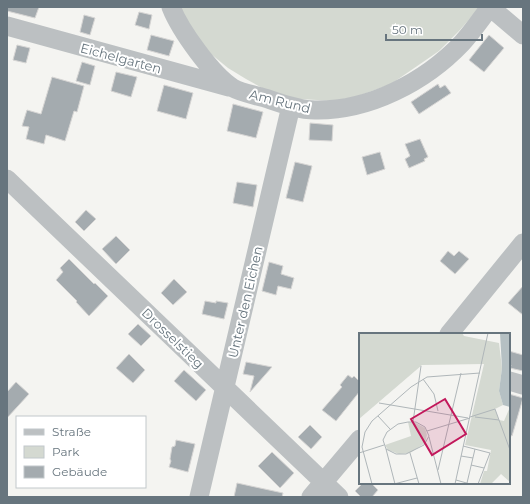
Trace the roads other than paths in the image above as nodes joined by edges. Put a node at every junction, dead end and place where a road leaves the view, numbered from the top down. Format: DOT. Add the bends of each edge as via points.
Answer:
graph roads {
  1 [pos="171,7"];
  2 [pos="490,7"];
  3 [pos="7,26"];
  4 [pos="523,35"];
  5 [pos="234,88"];
  6 [pos="291,106"];
  7 [pos="7,179"];
  8 [pos="523,243"];
  9 [pos="450,333"];
  10 [pos="510,381"];
  11 [pos="523,385"];
  12 [pos="225,388"];
  13 [pos="359,440"];
  14 [pos="323,482"];
  15 [pos="199,497"];
  16 [pos="311,497"];
  17 [pos="339,497"];
  1 -- 5 [label="street, Am Rund" via="191,42 220,78"];
  2 -- 4 [label="street"];
  2 -- 6 [label="street, Am Rund" via="462,43 438,64 410,83 380,98 350,107 314,110"];
  3 -- 5 [label="street, Eichelgarten"];
  5 -- 6 [label="street, Am Rund"];
  6 -- 12 [label="street, Unter den Eichen"];
  7 -- 12 [label="street, Drosselstieg"];
  8 -- 9 [label="street"];
  10 -- 11 [label="street"];
  12 -- 14 [label="street, Drosselstieg"];
  12 -- 15 [label="street, Unter den Eichen"];
  13 -- 14 [label="street"];
  14 -- 16 [label="street"];
  14 -- 17 [label="street, Drosselstieg"];
}
